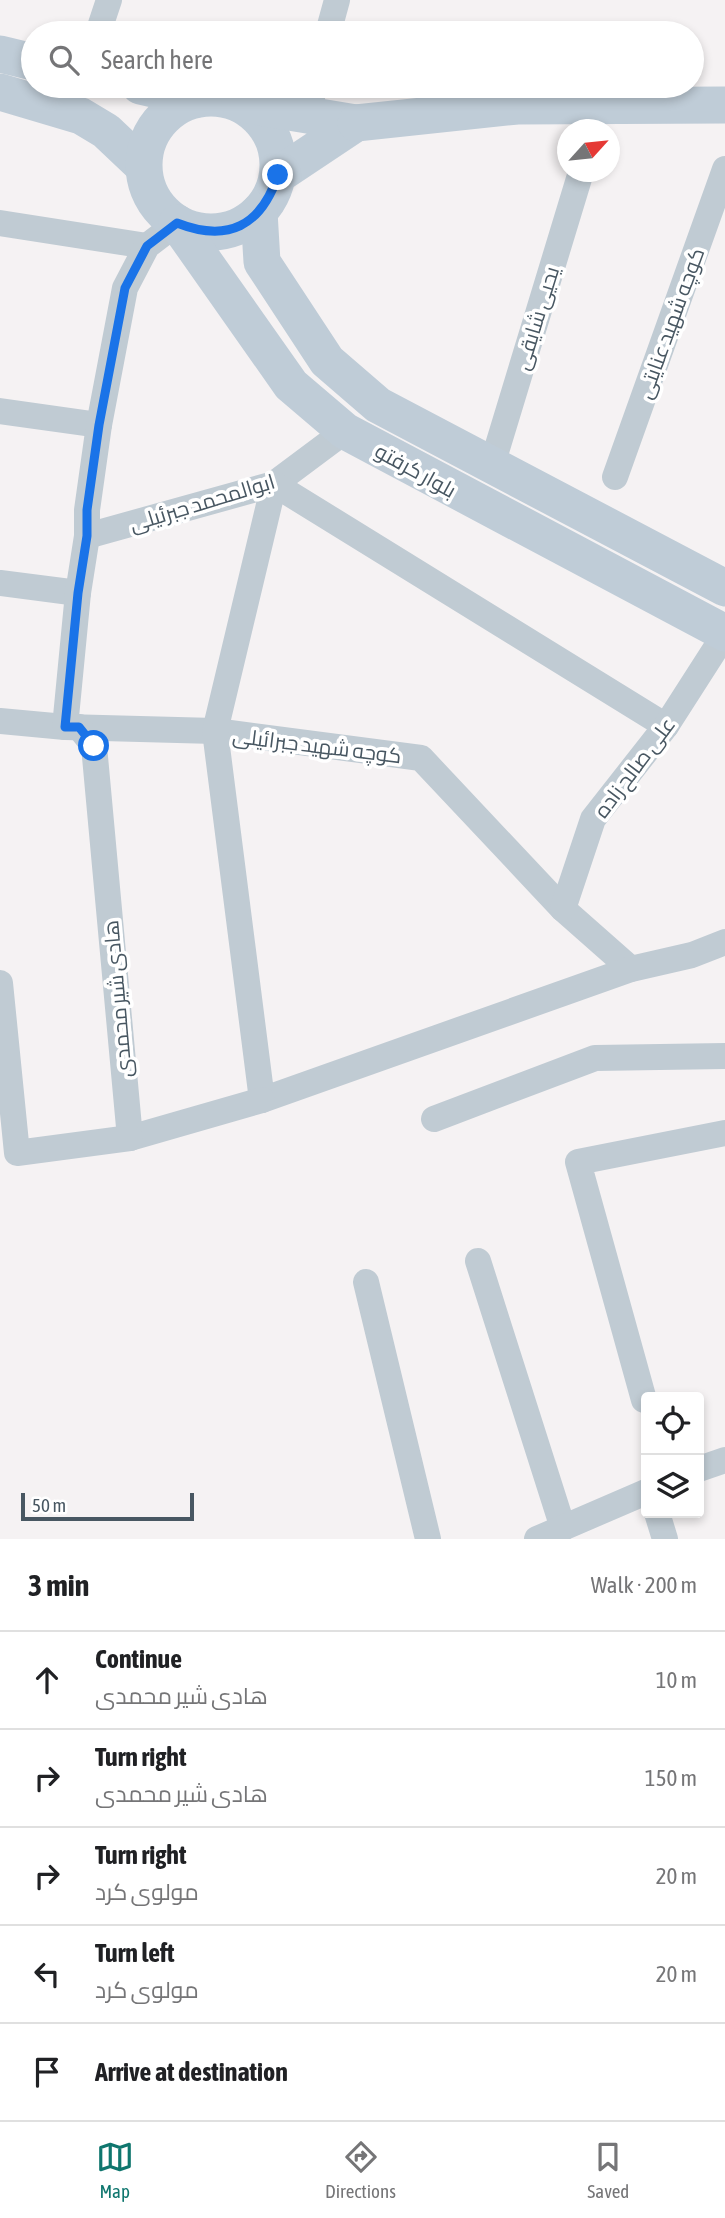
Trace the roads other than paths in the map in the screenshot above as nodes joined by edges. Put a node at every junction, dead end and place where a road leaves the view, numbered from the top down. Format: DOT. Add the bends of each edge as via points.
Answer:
graph roads {
  1 [pos="109,0"];
  2 [pos="337,0"];
  3 [pos="102,21"];
  4 [pos="331,21"];
  5 [pos="0,54"];
  6 [pos="21,59"];
  7 [pos="0,92"];
  8 [pos="193,98"];
  9 [pos="197,99"];
  10 [pos="311,100"];
  11 [pos="240,104"];
  12 [pos="725,105"];
  13 [pos="597,118"];
  14 [pos="356,123"];
  15 [pos="143,166"];
  16 [pos="725,169"];
  17 [pos="278,175"];
  18 [pos="578,182"];
  19 [pos="259,212"];
  20 [pos="0,223"];
  21 [pos="177,223"];
  22 [pos="147,246"];
  23 [pos="0,411"];
  24 [pos="99,425"];
  25 [pos="345,431"];
  26 [pos="492,466"];
  27 [pos="615,477"];
  28 [pos="274,484"];
  29 [pos="87,536"];
  30 [pos="0,583"];
  31 [pos="725,589"];
  32 [pos="78,593"];
  33 [pos="725,633"];
  34 [pos="0,721"];
  35 [pos="666,726"];
  36 [pos="72,727"];
  37 [pos="215,731"];
  38 [pos="563,909"];
  39 [pos="725,942"];
  40 [pos="631,969"];
  41 [pos="0,983"];
  42 [pos="725,1056"];
  43 [pos="262,1100"];
  44 [pos="434,1119"];
  45 [pos="130,1138"];
  46 [pos="724,1140"];
  47 [pos="478,1261"];
  48 [pos="366,1282"];
  49 [pos="642,1392"];
  50 [pos="725,1460"];
  51 [pos="704,1467"];
  52 [pos="641,1494"];
  53 [pos="659,1518"];
  54 [pos="563,1528"];
  55 [pos="428,1539"];
  56 [pos="537,1539"];
  57 [pos="665,1539"];
  1 -- 3 [label="street"];
  2 -- 4 [label="street"];
  5 -- 6 [label="main road"];
  7 -- 15 [label="main road" via="81,116 106,131"];
  8 -- 9 [label="main road"];
  9 -- 11 [label="main road" via="220,98"];
  9 -- 15 [label="main road" via="175,107 158,122 147,143"];
  10 -- 11 [label="main road"];
  10 -- 14 [label="main road"];
  11 -- 17 [label="main road" via="258,116 271,133"];
  12 -- 13 [label="main road"];
  13 -- 14 [label="main road" via="517,106"];
  14 -- 17 [label="main road"];
  15 -- 21 [label="main road" via="147,189 159,209"];
  16 -- 27 [label="street, کوچه شهید عنایتی"];
  17 -- 19 [label="main road"];
  18 -- 26 [label="street, یحیی شایقی"];
  19 -- 21 [label="main road" via="222,232 199,232"];
  19 -- 26 [label="main road, بلوار کرفتو" via="262,262 327,361 379,405"];
  20 -- 22 [label="street"];
  21 -- 22 [label="street"];
  21 -- 25 [label="main road, بلوار کرفتو" via="291,385"];
  22 -- 24 [label="street" via="125,288"];
  23 -- 24 [label="street"];
  24 -- 29 [label="street"];
  25 -- 28 [label="street, ابوالمحمد جبرئیلی"];
  25 -- 33 [label="main road, بلوار کرفتو"];
  26 -- 31 [label="main road, بلوار کرفتو"];
  28 -- 29 [label="street, ابوالمحمد جبرئیلی"];
  28 -- 35 [label="street"];
  28 -- 37 [label="street"];
  29 -- 32 [label="street"];
  30 -- 32 [label="street"];
  32 -- 36 [label="street"];
  33 -- 35 [label="street, علی صالح زاده"];
  34 -- 36 [label="street, کوچه شهید جبرائیلی"];
  35 -- 38 [label="street, علی صالح زاده" via="593,818"];
  36 -- 37 [label="street, کوچه شهید جبرائیلی"];
  36 -- 45 [label="street, هادی شیر محمدی" via="94,746"];
  37 -- 38 [label="street, کوچه شهید جبرائیلی" via="421,758"];
  37 -- 43 [label="street"];
  38 -- 40 [label="street, کوچه شهید جبرائیلی"];
  39 -- 40 [label="street"];
  40 -- 43 [label="street"];
  41 -- 45 [label="street" via="17,1153"];
  42 -- 44 [label="street" via="595,1058"];
  43 -- 45 [label="street"];
  46 -- 49 [label="street" via="578,1162"];
  47 -- 54 [label="street"];
  48 -- 55 [label="street"];
  50 -- 51 [label="street"];
  52 -- 54 [label="street"];
  53 -- 57 [label="street"];
  54 -- 56 [label="street"];
}
